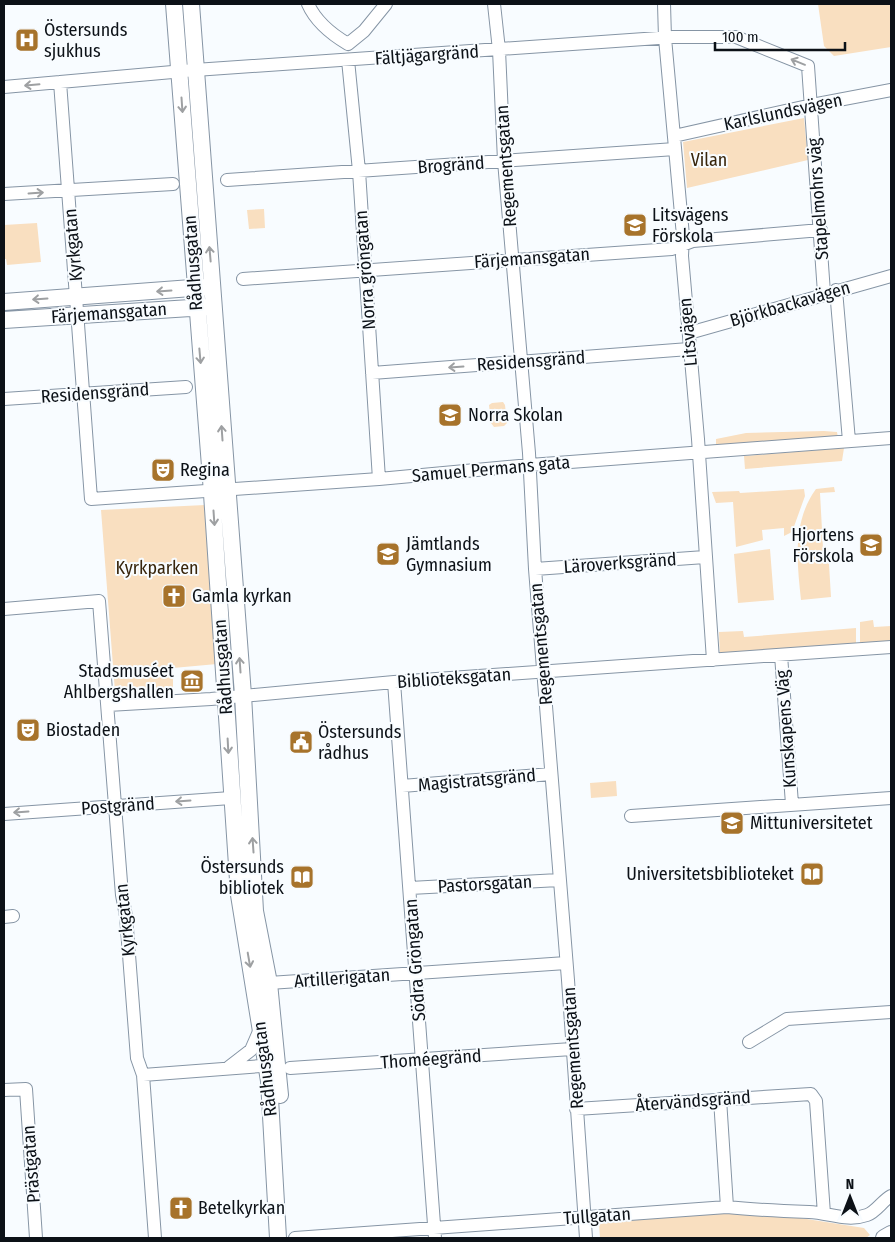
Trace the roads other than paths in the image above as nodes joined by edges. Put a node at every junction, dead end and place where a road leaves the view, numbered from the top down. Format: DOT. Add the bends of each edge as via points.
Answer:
graph roads {
  1 [pos="174,4"];
  2 [pos="191,4"];
  3 [pos="308,4"];
  4 [pos="386,4"];
  5 [pos="494,4"];
  6 [pos="664,4"];
  7 [pos="665,38"];
  8 [pos="499,50"];
  9 [pos="348,60"];
  10 [pos="187,71"];
  11 [pos="60,82"];
  12 [pos="4,87"];
  13 [pos="891,90"];
  14 [pos="812,105"];
  15 [pos="674,136"];
  16 [pos="676,149"];
  17 [pos="504,161"];
  18 [pos="359,171"];
  19 [pos="227,180"];
  20 [pos="173,184"];
  21 [pos="68,190"];
  22 [pos="4,194"];
  23 [pos="821,230"];
  24 [pos="682,245"];
  25 [pos="512,260"];
  26 [pos="365,270"];
  27 [pos="891,276"];
  28 [pos="243,279"];
  29 [pos="213,286"];
  30 [pos="195,288"];
  31 [pos="830,292"];
  32 [pos="77,297"];
  33 [pos="4,302"];
  34 [pos="213,306"];
  35 [pos="196,307"];
  36 [pos="78,315"];
  37 [pos="4,320"];
  38 [pos="689,332"];
  39 [pos="690,349"];
  40 [pos="522,362"];
  41 [pos="372,373"];
  42 [pos="186,387"];
  43 [pos="83,394"];
  44 [pos="4,399"];
  45 [pos="891,438"];
  46 [pos="849,441"];
  47 [pos="699,453"];
  48 [pos="530,465"];
  49 [pos="379,479"];
  50 [pos="219,489"];
  51 [pos="91,498"];
  52 [pos="705,557"];
  53 [pos="535,569"];
  54 [pos="4,609"];
  55 [pos="891,647"];
  56 [pos="781,655"];
  57 [pos="713,660"];
  58 [pos="544,672"];
  59 [pos="394,682"];
  60 [pos="234,696"];
  61 [pos="108,705"];
  62 [pos="551,774"];
  63 [pos="402,786"];
  64 [pos="231,798"];
  65 [pos="891,798"];
  66 [pos="792,804"];
  67 [pos="116,806"];
  68 [pos="4,814"];
  69 [pos="631,816"];
  70 [pos="559,880"];
  71 [pos="410,888"];
  72 [pos="566,963"];
  73 [pos="416,972"];
  74 [pos="268,983"];
  75 [pos="891,1012"];
  76 [pos="261,1027"];
  77 [pos="749,1042"];
  78 [pos="572,1049"];
  79 [pos="422,1059"];
  80 [pos="278,1066"];
  81 [pos="229,1068"];
  82 [pos="143,1075"];
  83 [pos="4,1090"];
  84 [pos="720,1099"];
  85 [pos="576,1110"];
  86 [pos="891,1196"];
  87 [pos="728,1208"];
  88 [pos="824,1214"];
  89 [pos="585,1216"];
  90 [pos="434,1233"];
  91 [pos="36,1238"];
  92 [pos="155,1238"];
  93 [pos="278,1238"];
  94 [pos="288,1238"];
  95 [pos="296,1238"];
  96 [pos="586,1238"];
  1 -- 10 [label="main road, Rådhusgatan"];
  2 -- 10 [label="main road, Rådhusgatan"];
  3 -- 4 [label="street" via="314,16 335,37 348,44 364,31"];
  5 -- 8 [label="street, Regementsgatan"];
  6 -- 7 [label="street, Litsvägen"];
  7 -- 8 [label="street, Fältjägargränd"];
  14 -- 7 [label="street, Fältjägargränd, one-way" via="808,66 736,37"];
  7 -- 15 [label="street, Litsvägen"];
  8 -- 9 [label="street, Fältjägargränd"];
  8 -- 17 [label="street, Regementsgatan"];
  9 -- 10 [label="street, Fältjägargränd"];
  9 -- 18 [label="street, Norra gröngatan"];
  10 -- 11 [label="street, Fältjägargränd"];
  29 -- 10 [label="main road, Rådhusgatan, one-way"];
  10 -- 30 [label="main road, Rådhusgatan, one-way"];
  11 -- 12 [label="street, Fältjägargränd, one-way"];
  11 -- 21 [label="street, Kyrkgatan"];
  13 -- 14 [label="street, Karlslundsvägen"];
  14 -- 15 [label="street, Karlslundsvägen"];
  14 -- 23 [label="street, Stapelmohrs väg"];
  15 -- 16 [label="street, Litsvägen"];
  16 -- 17 [label="street, Brogränd"];
  16 -- 24 [label="street, Litsvägen" via="684,236"];
  17 -- 18 [label="street, Brogränd"];
  17 -- 25 [label="street, Regementsgatan"];
  18 -- 19 [label="street, Brogränd"];
  18 -- 26 [label="street, Norra gröngatan"];
  20 -- 21 [label="street"];
  22 -- 21 [label="street, one-way"];
  21 -- 32 [label="street, Kyrkgatan"];
  23 -- 24 [label="street, Färjemansgatan" via="693,241"];
  23 -- 31 [label="street, Stapelmohrs väg"];
  24 -- 25 [label="street, Färjemansgatan"];
  24 -- 38 [label="street, Litsvägen"];
  25 -- 26 [label="street, Färjemansgatan"];
  25 -- 40 [label="street, Regementsgatan"];
  26 -- 28 [label="street, Färjemansgatan"];
  26 -- 41 [label="street, Norra gröngatan"];
  27 -- 31 [label="street, Björkbackavägen"];
  29 -- 30 [label="main road, Färjemansgatan"];
  29 -- 34 [label="main road, Rådhusgatan"];
  30 -- 32 [label="main road, Färjemansgatan, one-way"];
  30 -- 35 [label="main road, Rådhusgatan"];
  31 -- 38 [label="street, Björkbackavägen"];
  31 -- 46 [label="street, Stapelmohrs väg"];
  32 -- 33 [label="main road, Färjemansgatan, one-way"];
  32 -- 36 [label="street, Kyrkgatan"];
  34 -- 35 [label="main road, Färjemansgatan"];
  50 -- 34 [label="main road, Rådhusgatan, one-way"];
  35 -- 36 [label="main road, Färjemansgatan"];
  35 -- 50 [label="main road, Rådhusgatan, one-way"];
  36 -- 37 [label="main road, Färjemansgatan"];
  36 -- 43 [label="street, Kyrkgatan"];
  38 -- 39 [label="street, Litsvägen"];
  39 -- 40 [label="street, Residensgränd"];
  39 -- 47 [label="street, Litsvägen"];
  40 -- 41 [label="street, Residensgränd, one-way"];
  40 -- 48 [label="street, Regementsgatan"];
  41 -- 49 [label="street, Norra gröngatan"];
  42 -- 43 [label="street, Residensgränd"];
  43 -- 44 [label="street, Residensgränd"];
  43 -- 51 [label="street, Kyrkgatan"];
  45 -- 46 [label="street, Samuel Permans gata"];
  46 -- 47 [label="street, Samuel Permans gata"];
  47 -- 48 [label="street, Samuel Permans gata"];
  47 -- 52 [label="street, Litsvägen"];
  48 -- 49 [label="street, Samuel Permans gata"];
  48 -- 53 [label="street, Regementsgatan"];
  49 -- 50 [label="street, Samuel Permans gata"];
  50 -- 51 [label="street, Samuel Permans gata"];
  50 -- 60 [label="main road, Rådhusgatan"];
  52 -- 53 [label="street, Läroverksgränd"];
  52 -- 57 [label="street, Litsvägen"];
  53 -- 58 [label="street, Regementsgatan"];
  54 -- 61 [label="street, Kyrkgatan" via="98,601"];
  55 -- 56 [label="street, Biblioteksgatan"];
  56 -- 57 [label="street, Biblioteksgatan"];
  56 -- 66 [label="street, Kunskapens Väg"];
  57 -- 58 [label="street, Biblioteksgatan"];
  58 -- 59 [label="street, Biblioteksgatan"];
  58 -- 62 [label="street, Regementsgatan"];
  59 -- 60 [label="street, Biblioteksgatan"];
  59 -- 63 [label="street, Södra Gröngatan"];
  60 -- 61 [label="street, Biblioteksgatan"];
  60 -- 64 [label="main road, Rådhusgatan, one-way"];
  74 -- 60 [label="main road, Rådhusgatan, one-way" via="255,911 256,893"];
  61 -- 67 [label="street, Kyrkgatan"];
  62 -- 63 [label="street, Magistratsgränd"];
  62 -- 70 [label="street, Regementsgatan"];
  63 -- 71 [label="street, Södra Gröngatan"];
  64 -- 67 [label="street, Postgränd, one-way"];
  64 -- 76 [label="main road, Rådhusgatan, one-way" via="240,912"];
  65 -- 66 [label="street"];
  66 -- 69 [label="street"];
  67 -- 68 [label="street, Postgränd, one-way"];
  67 -- 82 [label="street, Kyrkgatan" via="137,1058"];
  70 -- 71 [label="street, Pastorsgatan"];
  70 -- 72 [label="street, Regementsgatan"];
  71 -- 73 [label="street, Södra Gröngatan"];
  72 -- 73 [label="street, Artillerigatan"];
  72 -- 78 [label="street, Regementsgatan"];
  73 -- 74 [label="street, Artillerigatan"];
  73 -- 79 [label="street, Södra Gröngatan"];
  74 -- 80 [label="main road, Rådhusgatan"];
  75 -- 77 [label="street" via="788,1019"];
  76 -- 80 [label="main road, Rådhusgatan"];
  76 -- 81 [label="street" via="251,1050"];
  78 -- 79 [label="street, Thoméegränd"];
  78 -- 85 [label="street, Regementsgatan"];
  79 -- 80 [label="street, Thoméegränd"];
  79 -- 90 [label="street, Södra Gröngatan"];
  80 -- 81 [label="street, Thoméegränd"];
  80 -- 93 [label="main road, Rådhusgatan" via="269,1081"];
  80 -- 94 [label="main road, Rådhusgatan"];
  81 -- 82 [label="street, Thoméegränd"];
  82 -- 92 [label="street, Kyrkgatan"];
  83 -- 91 [label="street, Prästgatan" via="26,1089"];
  84 -- 85 [label="street, Återvändsgränd"];
  84 -- 87 [label="street"];
  84 -- 88 [label="street, Återvändsgränd" via="811,1094 816,1101"];
  85 -- 89 [label="street, Regementsgatan"];
  86 -- 88 [label="street, Tullgatan" via="869,1214 849,1219"];
  87 -- 88 [label="street, Tullgatan"];
  87 -- 89 [label="street, Tullgatan"];
  89 -- 90 [label="street, Tullgatan"];
  89 -- 96 [label="street, Regementsgatan"];
  90 -- 95 [label="street, Tullgatan"];
}
